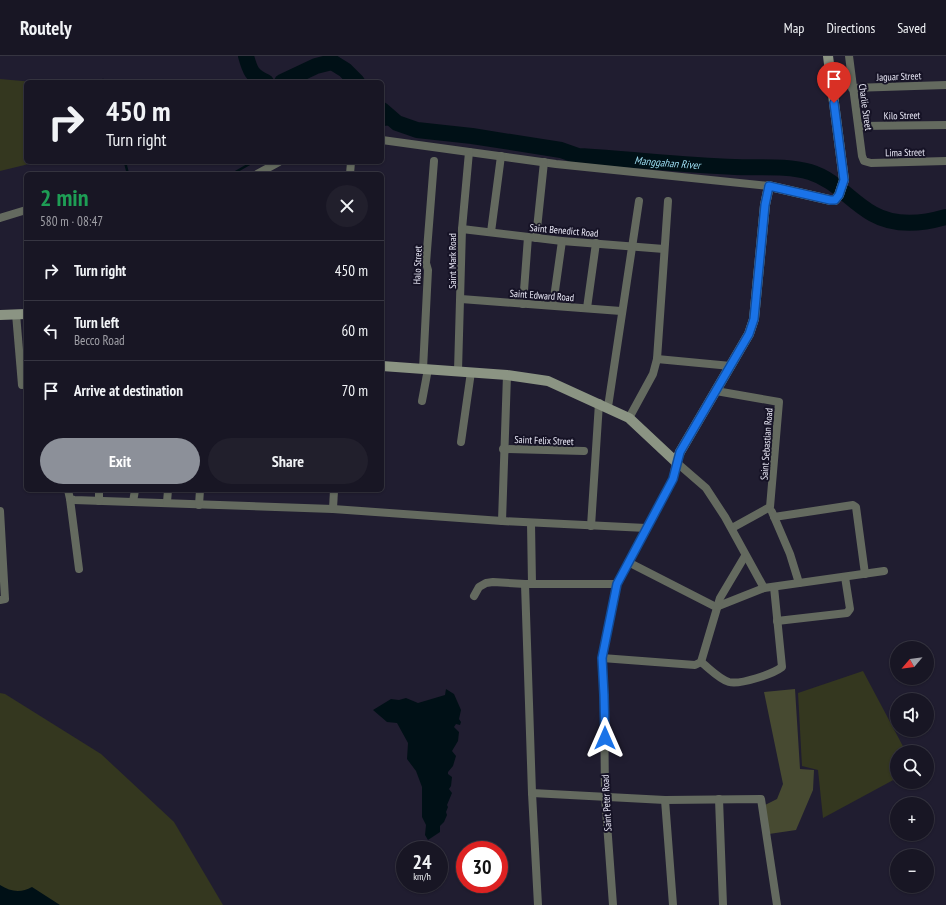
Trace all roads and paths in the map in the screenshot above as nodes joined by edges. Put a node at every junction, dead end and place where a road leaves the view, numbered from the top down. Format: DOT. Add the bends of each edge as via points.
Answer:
graph roads {
  1 [pos="828,56"];
  2 [pos="849,56"];
  3 [pos="946,85"];
  4 [pos="852,88"];
  5 [pos="946,125"];
  6 [pos="859,126"];
  7 [pos="384,140"];
  8 [pos="469,152"];
  9 [pos="501,156"];
  10 [pos="434,161"];
  11 [pos="864,161"];
  12 [pos="946,161"];
  13 [pos="544,162"];
  14 [pos="275,164"];
  15 [pos="261,172"];
  16 [pos="769,186"];
  17 [pos="639,202"];
  18 [pos="668,202"];
  19 [pos="24,211"];
  20 [pos="0,218"];
  21 [pos="462,229"];
  22 [pos="491,232"];
  23 [pos="532,238"];
  24 [pos="562,241"];
  25 [pos="596,243"];
  26 [pos="631,247"];
  27 [pos="664,249"];
  28 [pos="461,299"];
  29 [pos="523,304"];
  30 [pos="553,305"];
  31 [pos="587,308"];
  32 [pos="621,311"];
  33 [pos="21,314"];
  34 [pos="0,315"];
  35 [pos="656,359"];
  36 [pos="384,366"];
  37 [pos="731,366"];
  38 [pos="425,369"];
  39 [pos="458,371"];
  40 [pos="470,372"];
  41 [pos="507,374"];
  42 [pos="22,385"];
  43 [pos="716,392"];
  44 [pos="422,401"];
  45 [pos="603,405"];
  46 [pos="629,418"];
  47 [pos="461,442"];
  48 [pos="504,449"];
  49 [pos="584,451"];
  50 [pos="676,462"];
  51 [pos="68,492"];
  52 [pos="99,492"];
  53 [pos="135,492"];
  54 [pos="168,492"];
  55 [pos="200,492"];
  56 [pos="334,492"];
  57 [pos="70,499"];
  58 [pos="99,501"];
  59 [pos="133,502"];
  60 [pos="167,502"];
  61 [pos="199,505"];
  62 [pos="770,507"];
  63 [pos="333,509"];
  64 [pos="0,511"];
  65 [pos="774,516"];
  66 [pos="0,517"];
  67 [pos="502,521"];
  68 [pos="531,523"];
  69 [pos="591,526"];
  70 [pos="646,528"];
  71 [pos="732,528"];
  72 [pos="1,546"];
  73 [pos="745,556"];
  74 [pos="628,562"];
  75 [pos="79,569"];
  76 [pos="884,571"];
  77 [pos="2,572"];
  78 [pos="865,574"];
  79 [pos="844,577"];
  80 [pos="799,583"];
  81 [pos="528,584"];
  82 [pos="617,584"];
  83 [pos="774,587"];
  84 [pos="764,588"];
  85 [pos="474,596"];
  86 [pos="0,600"];
  87 [pos="716,607"];
  88 [pos="777,621"];
  89 [pos="602,658"];
  90 [pos="701,662"];
  91 [pos="532,793"];
  92 [pos="605,796"];
  93 [pos="719,799"];
  94 [pos="665,800"];
  95 [pos="538,905"];
  96 [pos="613,905"];
  97 [pos="673,905"];
  98 [pos="723,905"];
  99 [pos="777,905"];
  1 -- 16 [label="street" via="844,180 839,195 835,200 830,200"];
  2 -- 4 [label="street, Charlie Street"];
  3 -- 4 [label="street, Jaguar Street"];
  4 -- 6 [label="street, Charlie Street"];
  5 -- 6 [label="street, Kilo Street"];
  6 -- 11 [label="street, Charlie Street"];
  7 -- 8 [label="street"];
  8 -- 9 [label="street"];
  8 -- 21 [label="street, Saint Mark Road"];
  9 -- 13 [label="street"];
  9 -- 22 [label="street"];
  10 -- 38 [label="street, Halo Street" via="426,263 428,270"];
  11 -- 12 [label="street, Lima Street"];
  13 -- 16 [label="street"];
  13 -- 23 [label="street"];
  14 -- 15 [label="street"];
  16 -- 37 [label="street, Saint Peter Road" via="754,319 749,334"];
  17 -- 26 [label="street"];
  18 -- 27 [label="street"];
  19 -- 20 [label="street"];
  21 -- 22 [label="street, Saint Benedict Road"];
  21 -- 28 [label="street, Saint Mark Road"];
  22 -- 23 [label="street, Saint Benedict Road"];
  23 -- 24 [label="street, Saint Benedict Road"];
  23 -- 29 [label="street"];
  24 -- 25 [label="street, Saint Benedict Road"];
  24 -- 30 [label="street"];
  25 -- 26 [label="street, Saint Benedict Road"];
  25 -- 31 [label="street"];
  26 -- 27 [label="street, Saint Benedict Road"];
  26 -- 32 [label="street"];
  27 -- 35 [label="street"];
  28 -- 29 [label="street, Saint Edward Road"];
  28 -- 39 [label="street, Saint Mark Road"];
  29 -- 30 [label="street, Saint Edward Road"];
  30 -- 31 [label="street, Saint Edward Road"];
  31 -- 32 [label="street, Saint Edward Road"];
  32 -- 45 [label="street"];
  33 -- 34 [label="street"];
  33 -- 42 [label="street"];
  35 -- 37 [label="street"];
  35 -- 46 [label="street" via="653,374"];
  36 -- 38 [label="street"];
  37 -- 43 [label="street, Saint Peter Road"];
  38 -- 39 [label="street"];
  38 -- 44 [label="street, Halo Street"];
  39 -- 40 [label="street"];
  40 -- 41 [label="street"];
  40 -- 47 [label="street"];
  41 -- 45 [label="street" via="548,381"];
  41 -- 48 [label="street"];
  43 -- 50 [label="street, Saint Peter Road"];
  43 -- 62 [label="street, Saint Sebastian Road" via="779,402"];
  45 -- 46 [label="street"];
  45 -- 69 [label="street"];
  46 -- 50 [label="street"];
  48 -- 49 [label="street, Saint Felix Street"];
  48 -- 67 [label="street"];
  50 -- 70 [label="street, Saint Peter Road" via="673,479"];
  50 -- 71 [label="street" via="706,488"];
  51 -- 57 [label="street"];
  52 -- 58 [label="street"];
  53 -- 59 [label="street"];
  54 -- 60 [label="street"];
  55 -- 61 [label="street"];
  56 -- 63 [label="street"];
  57 -- 58 [label="street"];
  57 -- 75 [label="street"];
  58 -- 59 [label="street"];
  59 -- 60 [label="street"];
  60 -- 61 [label="street"];
  61 -- 63 [label="street"];
  62 -- 65 [label="street"];
  62 -- 71 [label="street"];
  63 -- 67 [label="street"];
  64 -- 66 [label="street"];
  65 -- 78 [label="street" via="853,505 856,507"];
  65 -- 80 [label="street"];
  66 -- 72 [label="street"];
  67 -- 68 [label="street"];
  68 -- 69 [label="street"];
  68 -- 81 [label="street"];
  69 -- 70 [label="street"];
  70 -- 74 [label="street, Saint Peter Road"];
  71 -- 73 [label="street"];
  72 -- 77 [label="street"];
  73 -- 84 [label="street"];
  73 -- 87 [label="street"];
  74 -- 82 [label="street, Saint Peter Road"];
  74 -- 87 [label="street"];
  76 -- 78 [label="street"];
  77 -- 86 [label="street" via="5,599"];
  78 -- 79 [label="street"];
  79 -- 80 [label="street"];
  79 -- 88 [label="street" via="850,610 847,613"];
  80 -- 83 [label="street"];
  81 -- 82 [label="street"];
  81 -- 85 [label="street" via="486,583 479,587"];
  81 -- 91 [label="street"];
  82 -- 89 [label="street, Saint Peter Road"];
  83 -- 84 [label="street"];
  83 -- 88 [label="street"];
  84 -- 87 [label="street"];
  87 -- 90 [label="street"];
  88 -- 90 [label="street" via="782,667 777,670 747,680 729,682"];
  89 -- 90 [label="street" via="695,665"];
  89 -- 92 [label="street, Saint Peter Road"];
  91 -- 92 [label="street"];
  91 -- 95 [label="street"];
  92 -- 94 [label="street"];
  92 -- 96 [label="street, Saint Peter Road"];
  93 -- 94 [label="street"];
  93 -- 98 [label="street"];
  93 -- 99 [label="street" via="761,799"];
  94 -- 97 [label="street"];
}
